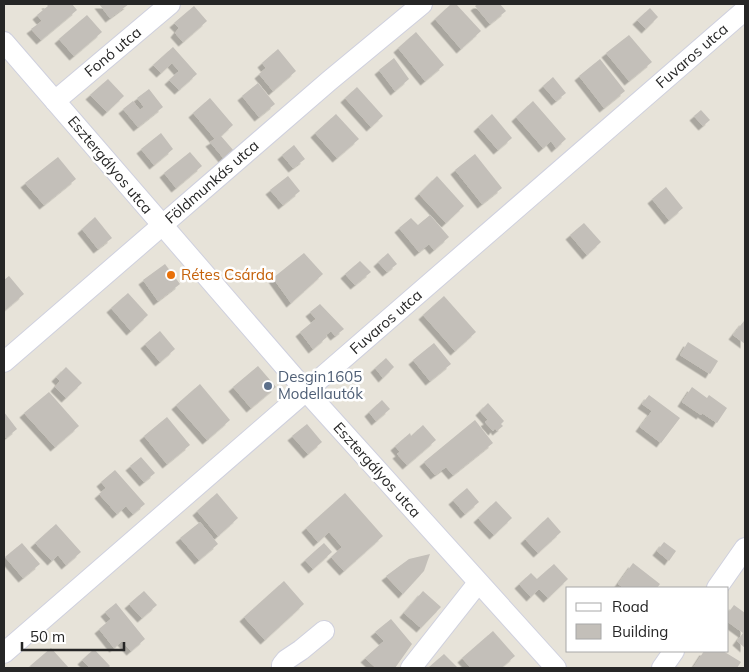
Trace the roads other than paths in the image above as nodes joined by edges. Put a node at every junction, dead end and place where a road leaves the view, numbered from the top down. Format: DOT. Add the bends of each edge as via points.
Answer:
graph roads {
  1 [pos="170,4"];
  2 [pos="422,4"];
  3 [pos="745,10"];
  4 [pos="4,42"];
  5 [pos="55,101"];
  6 [pos="162,226"];
  7 [pos="4,362"];
  8 [pos="306,391"];
  9 [pos="745,548"];
  10 [pos="478,583"];
  11 [pos="719,587"];
  12 [pos="324,631"];
  13 [pos="673,652"];
  14 [pos="4,653"];
  15 [pos="415,663"];
  16 [pos="282,668"];
  17 [pos="556,668"];
  18 [pos="662,668"];
  1 -- 5 [label="street, Fonó utca"];
  2 -- 6 [label="street, Földmunkás utca"];
  3 -- 8 [label="street, Fuvaros utca"];
  4 -- 5 [label="street, Esztergályos utca"];
  5 -- 6 [label="street, Esztergályos utca"];
  6 -- 7 [label="street, Földmunkás utca"];
  6 -- 8 [label="street, Esztergályos utca"];
  8 -- 10 [label="street, Esztergályos utca"];
  8 -- 14 [label="street, Fuvaros utca"];
  9 -- 11 [label="street"];
  10 -- 15 [label="street"];
  10 -- 17 [label="street, Esztergályos utca"];
  12 -- 16 [label="street" via="286,660"];
  13 -- 18 [label="street"];
}
